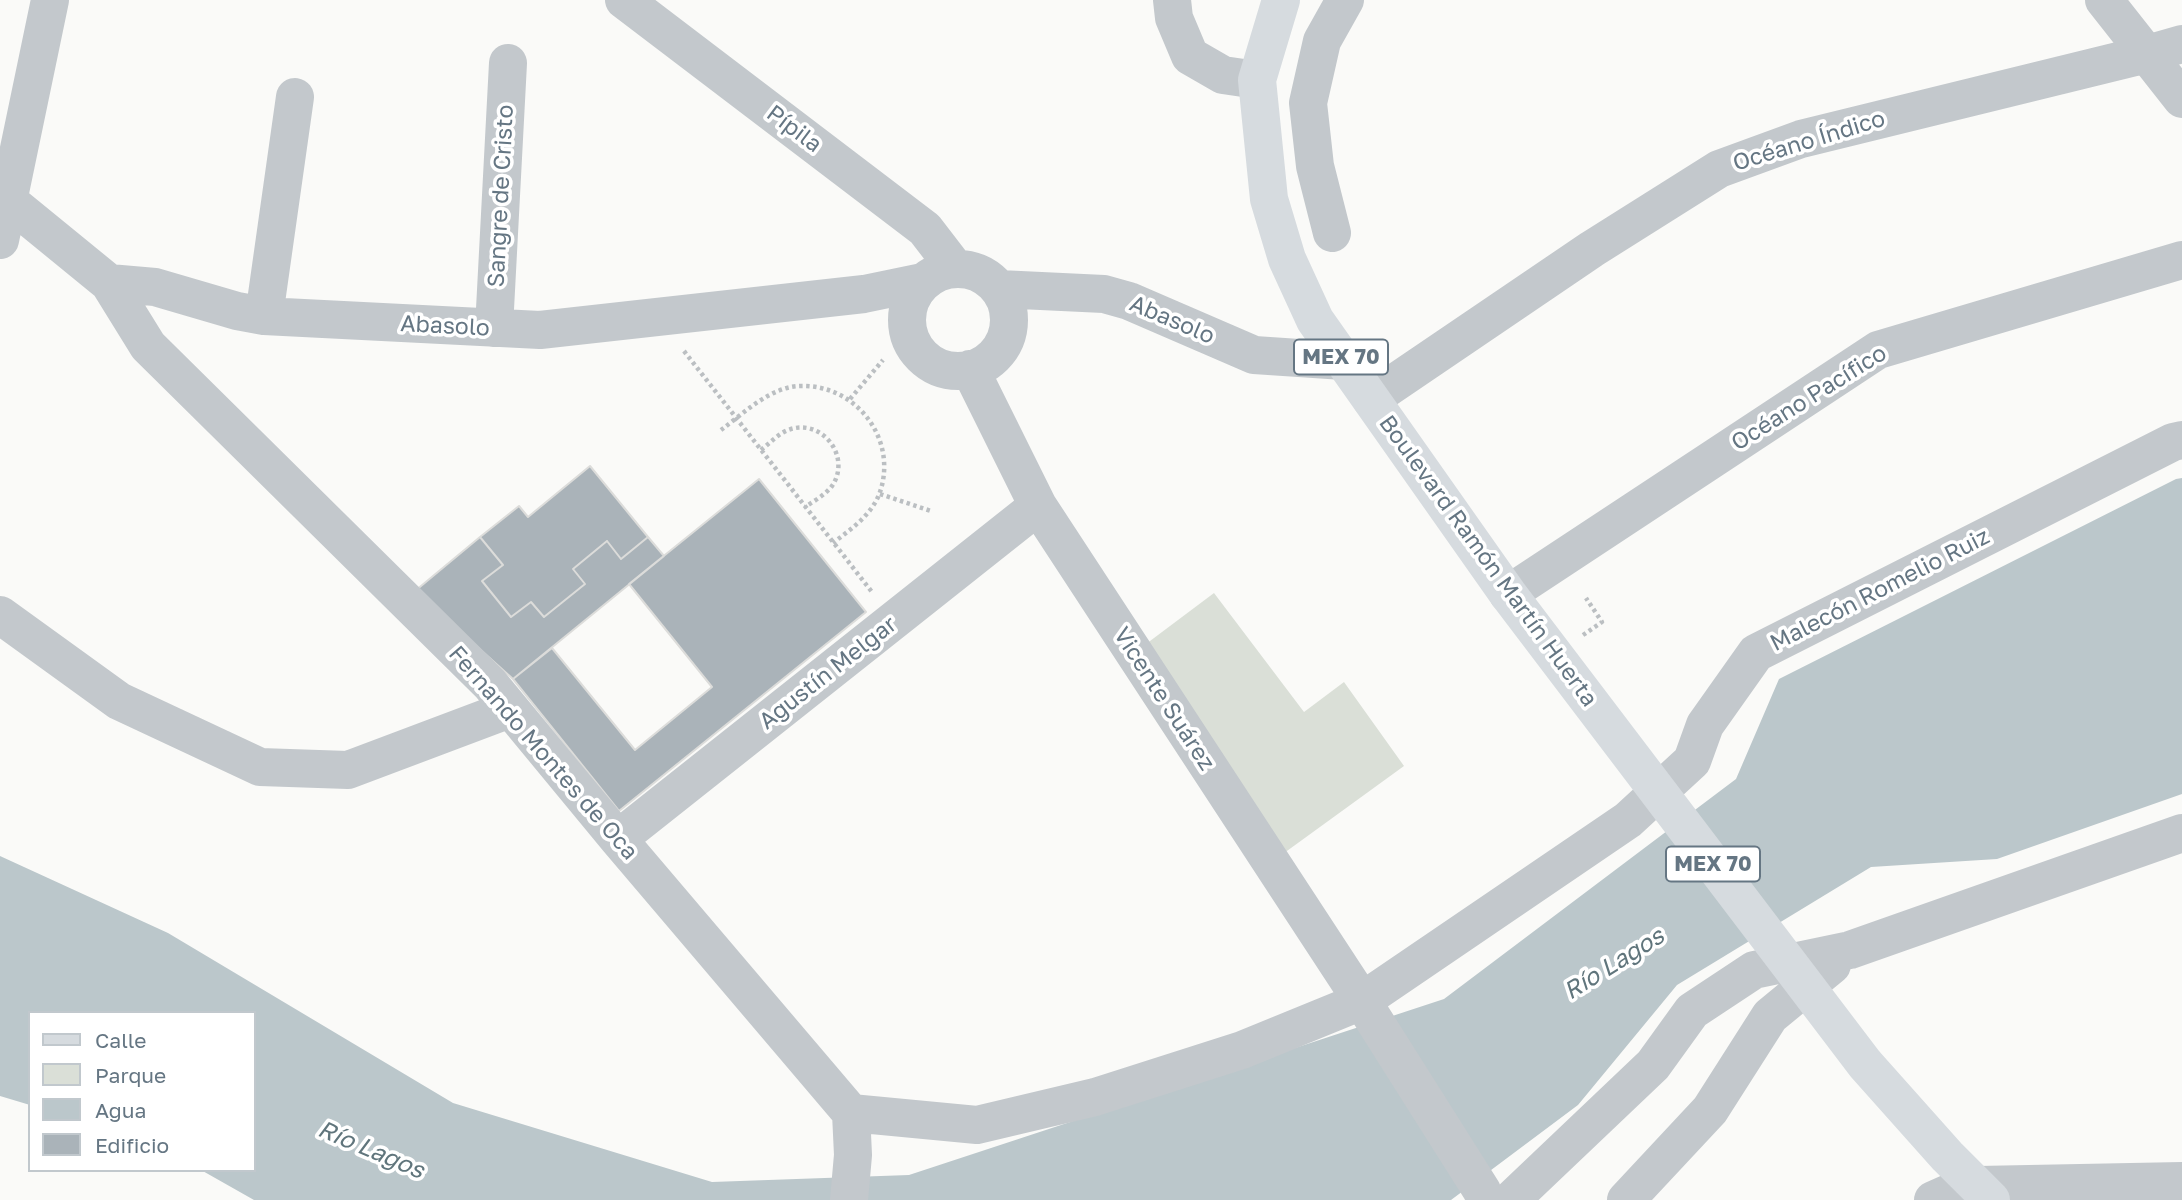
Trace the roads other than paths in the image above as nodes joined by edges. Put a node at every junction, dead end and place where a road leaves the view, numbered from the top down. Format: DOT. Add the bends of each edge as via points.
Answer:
graph roads {
  1 [pos="50,0"];
  2 [pos="624,0"];
  3 [pos="1172,0"];
  4 [pos="1281,0"];
  5 [pos="1345,0"];
  6 [pos="2104,0"];
  7 [pos="2164,49"];
  8 [pos="508,64"];
  9 [pos="1257,80"];
  10 [pos="295,97"];
  11 [pos="2182,99"];
  12 [pos="4,196"];
  13 [pos="1332,233"];
  14 [pos="0,240"];
  15 [pos="2182,260"];
  16 [pos="938,275"];
  17 [pos="109,283"];
  18 [pos="999,289"];
  19 [pos="264,316"];
  20 [pos="494,328"];
  21 [pos="1344,360"];
  22 [pos="971,369"];
  23 [pos="1371,399"];
  24 [pos="2182,440"];
  25 [pos="1038,506"];
  26 [pos="1508,594"];
  27 [pos="0,615"];
  28 [pos="510,709"];
  29 [pos="2182,833"];
  30 [pos="618,839"];
  31 [pos="1850,950"];
  32 [pos="1368,1010"];
  33 [pos="851,1113"];
  34 [pos="2182,1181"];
  35 [pos="1963,1188"];
  36 [pos="1492,1197"];
  37 [pos="849,1200"];
  38 [pos="1626,1200"];
  1 -- 12 [label="street"];
  2 -- 16 [label="street, Pípila" via="925,229"];
  3 -- 9 [label="street" via="1174,18 1190,56 1223,75"];
  4 -- 9 [label="main road, Boulevard Ramón Martín Huerta / MEX 70"];
  5 -- 13 [label="street" via="1322,41 1308,103 1315,166"];
  6 -- 7 [label="street"];
  7 -- 11 [label="street"];
  7 -- 23 [label="street, Océano Índico" via="1801,139 1718,169"];
  8 -- 20 [label="street, Sangre de Cristo"];
  9 -- 21 [label="main road, Boulevard Ramón Martín Huerta / MEX 70" via="1269,199 1287,259 1315,320"];
  10 -- 19 [label="street"];
  12 -- 14 [label="street"];
  12 -- 17 [label="street"];
  15 -- 26 [label="street, Océano Pacífico" via="1878,350"];
  16 -- 18 [label="street" via="970,270"];
  16 -- 20 [label="street, Abasolo" via="864,294 540,330"];
  16 -- 22 [label="street" via="912,296 907,312 913,345 938,367"];
  17 -- 19 [label="street, Abasolo" via="155,286"];
  17 -- 28 [label="street, Fernando Montes de Oca" via="148,346"];
  18 -- 21 [label="street, Abasolo" via="1104,294 1254,355"];
  18 -- 22 [label="street" via="1009,320 1006,337 986,362"];
  19 -- 20 [label="street, Abasolo"];
  21 -- 23 [label="main road, Boulevard Ramón Martín Huerta / MEX 70"];
  22 -- 25 [label="street, Vicente Suárez"];
  23 -- 26 [label="main road, Boulevard Ramón Martín Huerta / MEX 70"];
  24 -- 32 [label="street, Malecón Romelio Ruiz" via="1756,653 1705,725 1692,761 1628,820"];
  25 -- 30 [label="street, Agustín Melgar"];
  25 -- 32 [label="street, Vicente Suárez"];
  26 -- 35 [label="main road, Boulevard Ramón Martín Huerta / MEX 70"];
  27 -- 28 [label="street" via="119,701 260,767 348,770"];
  28 -- 30 [label="street, Fernando Montes de Oca"];
  29 -- 31 [label="street"];
  30 -- 33 [label="street, Fernando Montes de Oca"];
  31 -- 36 [label="street" via="1754,970 1692,1011 1653,1065"];
  31 -- 38 [label="street" via="1770,1016 1710,1110"];
  32 -- 33 [label="street, Malecón Romelio Ruiz" via="1095,1097 977,1125"];
  32 -- 36 [label="street, Vicente Suárez"];
  33 -- 37 [label="street"];
  34 -- 35 [label="street"];
}
